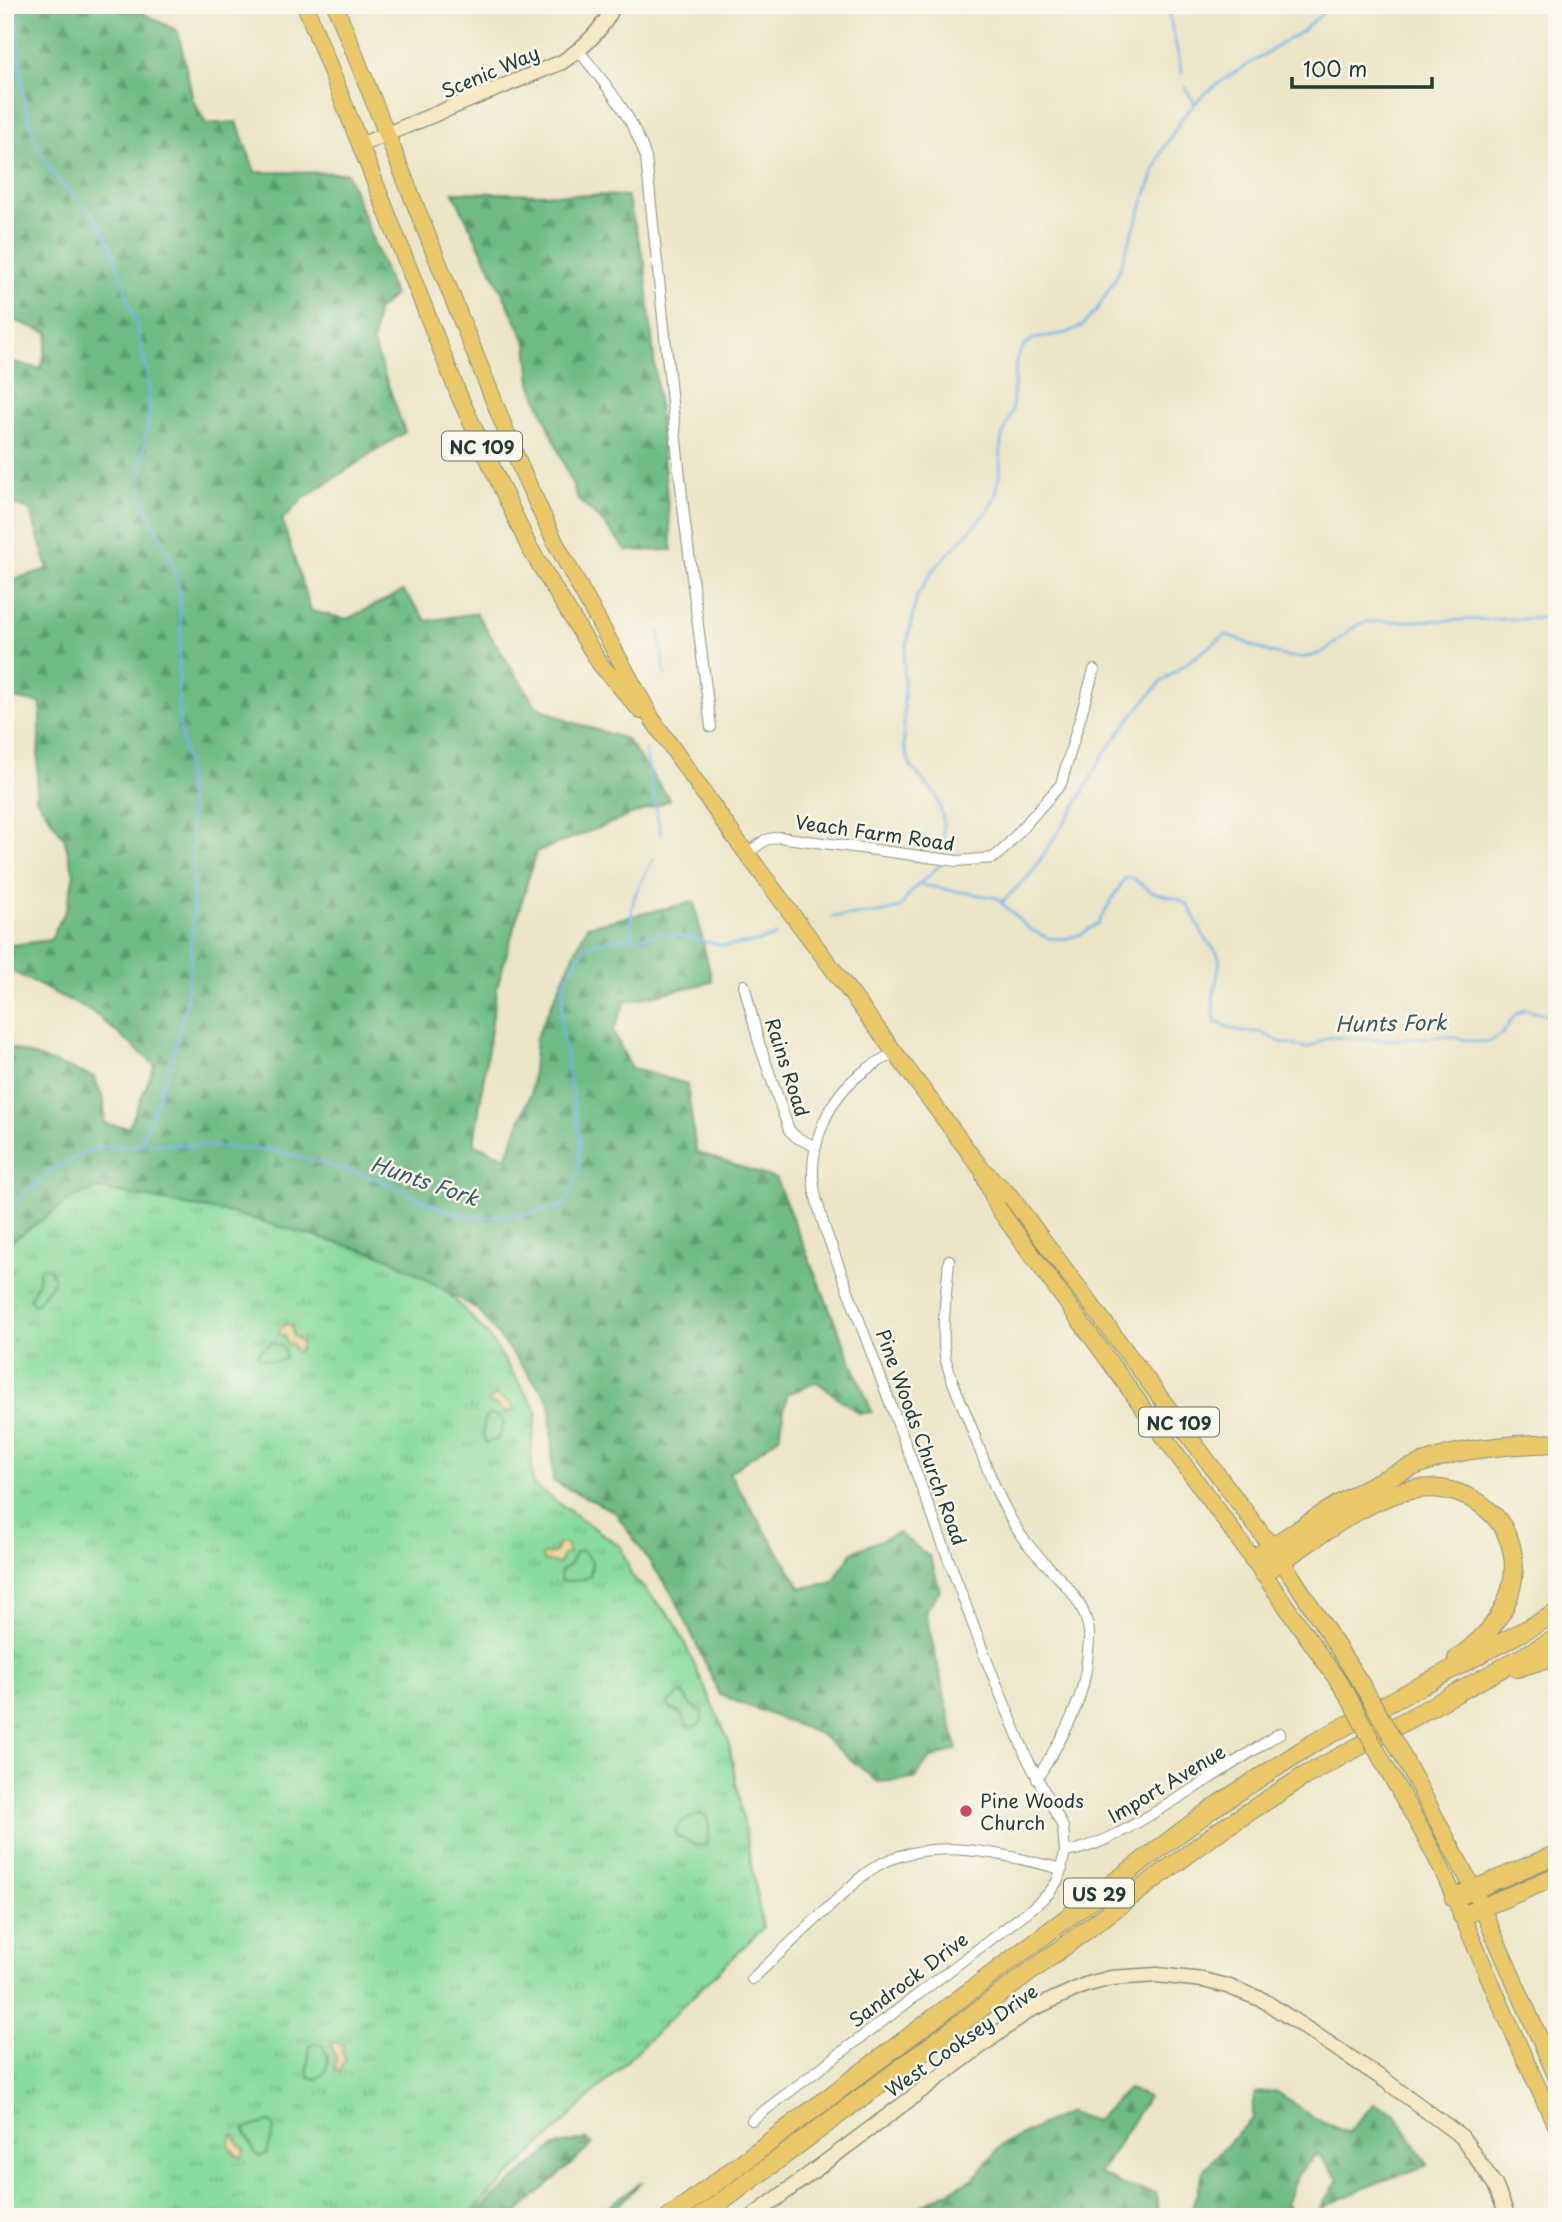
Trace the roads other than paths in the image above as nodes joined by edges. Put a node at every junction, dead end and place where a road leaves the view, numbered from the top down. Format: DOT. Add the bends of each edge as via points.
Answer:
graph roads {
  1 [pos="305,5"];
  2 [pos="335,5"];
  3 [pos="614,5"];
  4 [pos="579,51"];
  5 [pos="388,135"];
  6 [pos="360,145"];
  7 [pos="1094,670"];
  8 [pos="652,719"];
  9 [pos="711,727"];
  10 [pos="747,854"];
  11 [pos="744,985"];
  12 [pos="896,1052"];
  13 [pos="816,1147"];
  14 [pos="980,1167"];
  15 [pos="949,1260"];
  16 [pos="1557,1443"];
  17 [pos="1277,1554"];
  18 [pos="1258,1566"];
  19 [pos="1557,1614"];
  20 [pos="1557,1638"];
  21 [pos="1557,1658"];
  22 [pos="1423,1685"];
  23 [pos="1465,1688"];
  24 [pos="1280,1733"];
  25 [pos="1037,1779"];
  26 [pos="1065,1852"];
  27 [pos="1557,1854"];
  28 [pos="1062,1869"];
  29 [pos="1557,1876"];
  30 [pos="1474,1889"];
  31 [pos="1454,1898"];
  32 [pos="1482,1907"];
  33 [pos="1462,1916"];
  34 [pos="752,1979"];
  35 [pos="1557,2078"];
  36 [pos="751,2120"];
  37 [pos="1557,2127"];
  38 [pos="670,2217"];
  39 [pos="701,2217"];
  40 [pos="752,2217"];
  41 [pos="1508,2217"];
  1 -- 6 [label="main road, NC 109"];
  2 -- 5 [label="main road, NC 109"];
  3 -- 4 [label="street, Scenic Way"];
  4 -- 5 [label="street, Scenic Way"];
  4 -- 9 [label="street" via="625,111 646,158"];
  5 -- 6 [label="street, Scenic Way"];
  5 -- 8 [label="main road, NC 109" via="522,471 555,542"];
  6 -- 8 [label="main road, NC 109" via="460,398 529,547 600,664"];
  7 -- 10 [label="street, Veach Farm Road" via="1061,784 993,858 957,861 779,837 765,840"];
  8 -- 10 [label="main road, NC 109"];
  10 -- 12 [label="main road, NC 109"];
  11 -- 13 [label="street, Rains Road" via="789,1130"];
  12 -- 13 [label="street, Pine Woods Church Road" via="842,1092 828,1113"];
  12 -- 14 [label="main road, NC 109"];
  13 -- 25 [label="street, Pine Woods Church Road" via="814,1185 825,1229 984,1654"];
  14 -- 17 [label="main road, NC 109" via="1011,1197"];
  14 -- 18 [label="main road, NC 109" via="998,1208"];
  15 -- 25 [label="street" via="943,1338 956,1389 1013,1520 1070,1592 1089,1627 1080,1702"];
  16 -- 17 [label="highway" via="1465,1451 1409,1468 1360,1491"];
  17 -- 18 [label="highway"];
  17 -- 22 [label="highway" via="1371,1504 1408,1490 1438,1487 1461,1492 1489,1508 1504,1529 1512,1554 1513,1580 1506,1605 1469,1650"];
  17 -- 30 [label="main road, NC 109, bridge" via="1364,1688"];
  18 -- 31 [label="main road, NC 109, bridge" via="1346,1694"];
  19 -- 22 [label="highway, US 29"];
  20 -- 23 [label="highway, US 29"];
  21 -- 23 [label="highway"];
  22 -- 38 [label="highway, US 29" via="1312,1744 1213,1808"];
  23 -- 39 [label="highway, US 29" via="1303,1777 1219,1831"];
  24 -- 26 [label="street, Import Avenue" via="1123,1830 1095,1845"];
  25 -- 26 [label="street, Pine Woods Church Road" via="1063,1827"];
  26 -- 28 [label="street, Sandrock Drive"];
  27 -- 30 [label="highway"];
  28 -- 34 [label="street" via="989,1852 919,1851 888,1858 859,1878"];
  28 -- 36 [label="street, Sandrock Drive" via="1055,1886 1031,1909"];
  29 -- 32 [label="highway"];
  30 -- 31 [label="highway"];
  30 -- 32 [label="main road, NC 109"];
  31 -- 33 [label="main road, NC 109"];
  32 -- 33 [label="highway"];
  32 -- 35 [label="main road, NC 109"];
  33 -- 37 [label="main road, NC 109"];
  40 -- 41 [label="street, West Cooksey Drive" via="1028,2011 1085,1985 1146,1975 1203,1980 1263,2000 1376,2074 1462,2137 1495,2185"];
}
